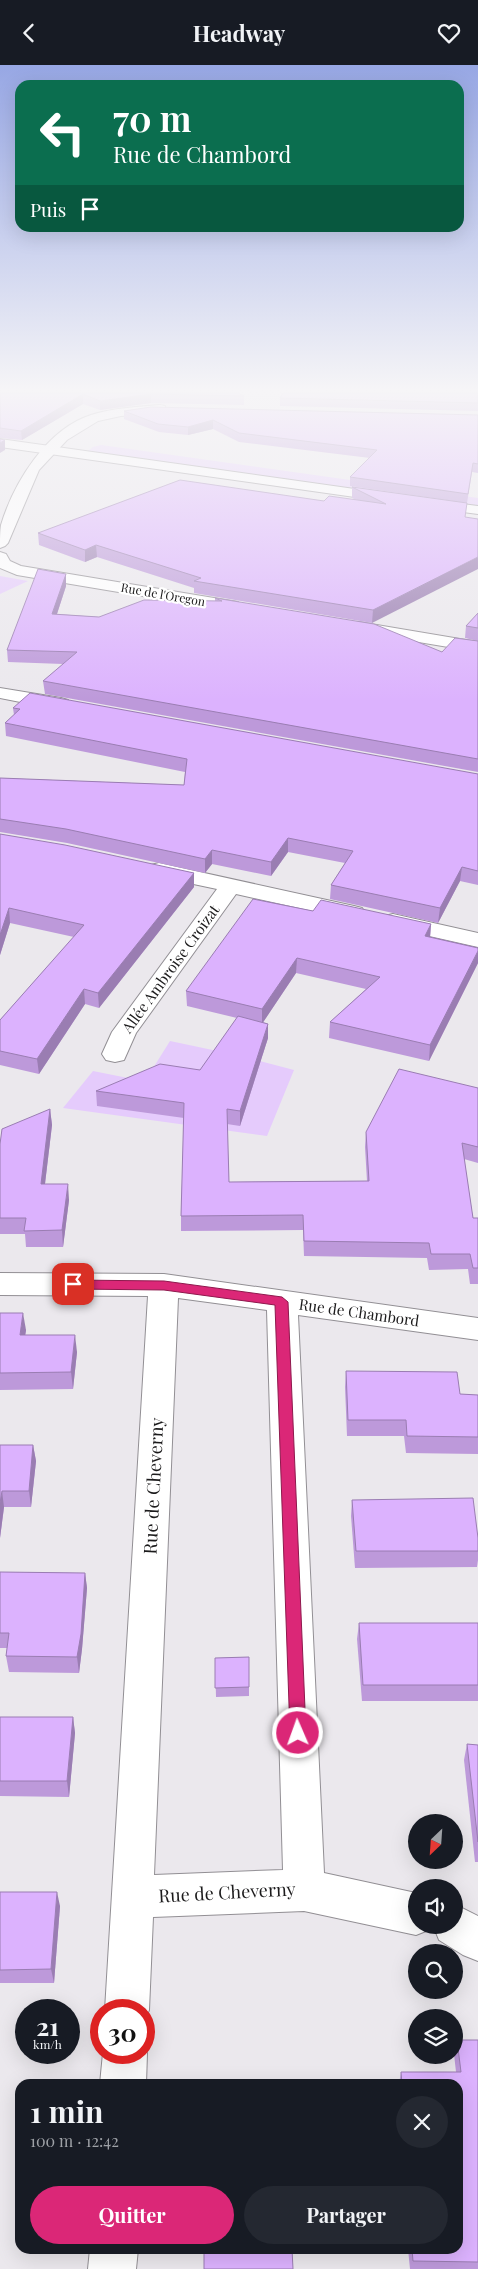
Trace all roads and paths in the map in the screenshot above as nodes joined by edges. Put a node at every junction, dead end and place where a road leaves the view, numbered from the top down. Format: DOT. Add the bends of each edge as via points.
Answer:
graph roads {
  1 [pos="21,496"];
  2 [pos="376,496"];
  3 [pos="399,499"];
  4 [pos="419,502"];
  5 [pos="478,510"];
  6 [pos="0,543"];
  7 [pos="1,562"];
  8 [pos="246,609"];
  9 [pos="340,624"];
  10 [pos="478,647"];
  11 [pos="0,693"];
  12 [pos="81,707"];
  13 [pos="139,866"];
  14 [pos="230,887"];
  15 [pos="478,940"];
  16 [pos="115,1054"];
  17 [pos="0,1284"];
  18 [pos="164,1285"];
  19 [pos="282,1302"];
  20 [pos="478,1329"];
  21 [pos="304,1890"];
  22 [pos="134,1897"];
  23 [pos="408,1912"];
  24 [pos="463,1931"];
  25 [pos="478,1940"];
  26 [pos="128,1999"];
  27 [pos="124,2064"];
  28 [pos="123,2079"];
  29 [pos="114,2254"];
  30 [pos="112,2269"];
  1 -- 6 [label="street"];
  2 -- 3 [label="street"];
  4 -- 5 [label="street"];
  7 -- 8 [label="street, Rue de l'Oregon" via="32,573"];
  9 -- 10 [label="street"];
  11 -- 12 [label="street"];
  13 -- 14 [label="street"];
  14 -- 15 [label="street"];
  14 -- 16 [label="street, Allée Ambroise Croizat" via="124,1033"];
  17 -- 18 [label="street, Rue de Chambord"];
  18 -- 19 [label="street, Rue de Chambord"];
  18 -- 22 [label="street, Rue de Cheverny"];
  19 -- 20 [label="street, Rue de Chambord"];
  19 -- 21 [label="street, Rue de Cheverny"];
  21 -- 22 [label="street, Rue de Cheverny"];
  21 -- 23 [label="street"];
  22 -- 26 [label="street, Rue de Cheverny"];
  24 -- 25 [label="street"];
  27 -- 28 [label="street"];
  29 -- 30 [label="street"];
}
